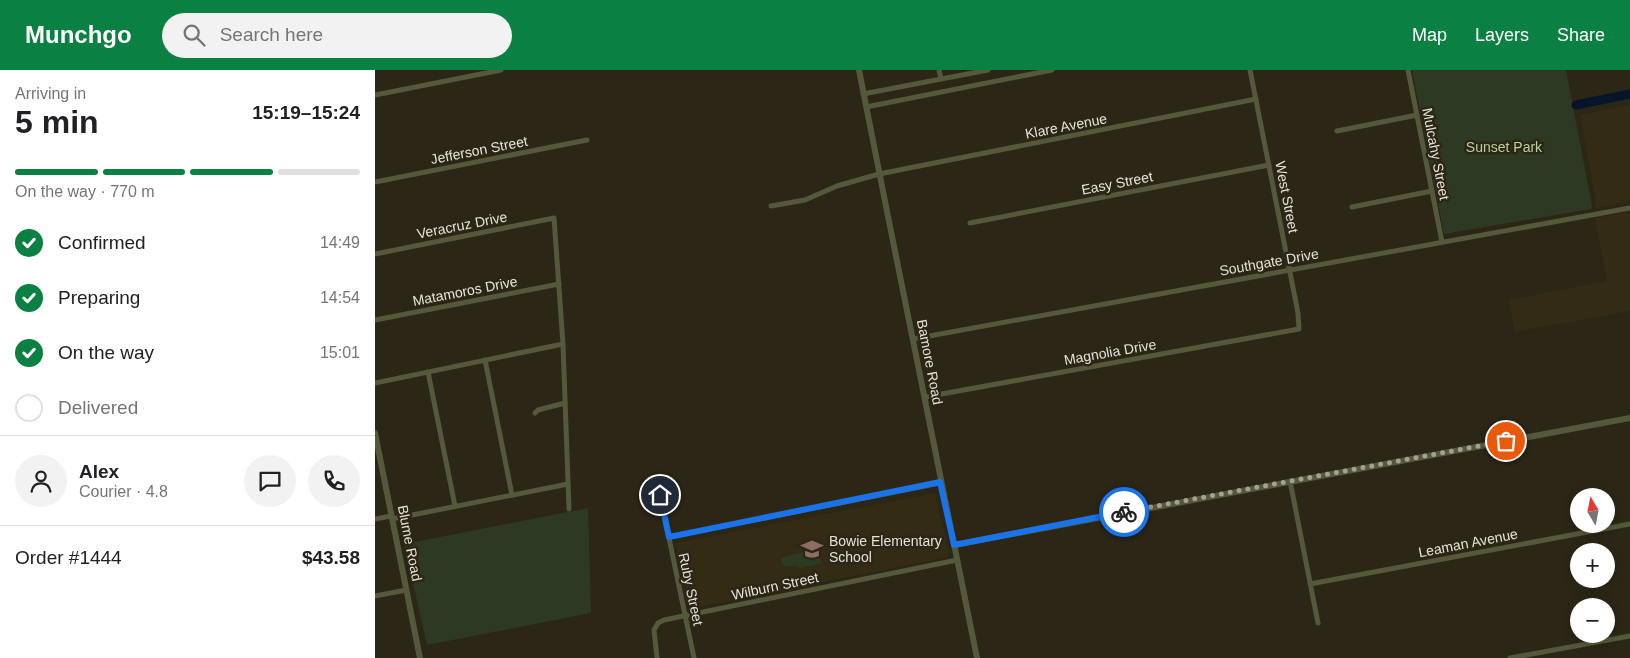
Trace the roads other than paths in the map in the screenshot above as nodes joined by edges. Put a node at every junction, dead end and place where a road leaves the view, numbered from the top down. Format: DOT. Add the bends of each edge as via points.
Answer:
graph roads {
  1 [pos="501,70"];
  2 [pos="859,70"];
  3 [pos="939,70"];
  4 [pos="988,70"];
  5 [pos="1052,70"];
  6 [pos="1250,70"];
  7 [pos="1408,70"];
  8 [pos="941,79"];
  9 [pos="863,94"];
  10 [pos="375,95"];
  11 [pos="1256,99"];
  12 [pos="866,107"];
  13 [pos="1417,115"];
  14 [pos="1337,131"];
  15 [pos="587,140"];
  16 [pos="1269,165"];
  17 [pos="879,174"];
  18 [pos="375,182"];
  19 [pos="1432,191"];
  20 [pos="771,206"];
  21 [pos="1352,207"];
  22 [pos="1630,208"];
  23 [pos="970,223"];
  24 [pos="1442,242"];
  25 [pos="375,254"];
  26 [pos="1289,269"];
  27 [pos="559,284"];
  28 [pos="375,320"];
  29 [pos="1299,329"];
  30 [pos="913,339"];
  31 [pos="563,344"];
  32 [pos="485,360"];
  33 [pos="428,372"];
  34 [pos="375,383"];
  35 [pos="925,397"];
  36 [pos="565,403"];
  37 [pos="535,413"];
  38 [pos="1630,418"];
  39 [pos="375,433"];
  40 [pos="378,464"];
  41 [pos="1290,481"];
  42 [pos="940,482"];
  43 [pos="568,484"];
  44 [pos="512,495"];
  45 [pos="660,495"];
  46 [pos="455,506"];
  47 [pos="569,509"];
  48 [pos="392,518"];
  49 [pos="375,519"];
  50 [pos="1630,524"];
  51 [pos="669,537"];
  52 [pos="954,545"];
  53 [pos="957,560"];
  54 [pos="1311,584"];
  55 [pos="406,590"];
  56 [pos="375,596"];
  57 [pos="685,616"];
  58 [pos="1318,623"];
  59 [pos="1630,636"];
  60 [pos="420,658"];
  61 [pos="657,658"];
  62 [pos="694,658"];
  63 [pos="977,658"];
  64 [pos="1510,658"];
  1 -- 10 [label="street"];
  2 -- 9 [label="street, Bamore Road"];
  3 -- 8 [label="street"];
  4 -- 8 [label="street"];
  5 -- 12 [label="street"];
  6 -- 11 [label="street, West Street"];
  7 -- 13 [label="street, Mulcahy Street"];
  8 -- 9 [label="street"];
  9 -- 12 [label="street, Bamore Road"];
  11 -- 16 [label="street, West Street"];
  11 -- 17 [label="street, Klare Avenue"];
  12 -- 17 [label="street, Bamore Road"];
  13 -- 14 [label="street"];
  13 -- 19 [label="street, Mulcahy Street"];
  15 -- 18 [label="street, Jefferson Street"];
  16 -- 23 [label="street, Easy Street"];
  16 -- 26 [label="street, West Street"];
  17 -- 20 [label="street, Klare Avenue" via="837,186 805,200"];
  17 -- 30 [label="street, Bamore Road"];
  19 -- 21 [label="street"];
  19 -- 24 [label="street, Mulcahy Street"];
  22 -- 24 [label="street, Southgate Drive"];
  24 -- 26 [label="street, Southgate Drive"];
  25 -- 27 [label="street, Veracruz Drive" via="554,218"];
  26 -- 29 [label="street, West Street"];
  26 -- 30 [label="street, Southgate Drive"];
  27 -- 28 [label="street, Matamoros Drive"];
  27 -- 31 [label="street"];
  29 -- 35 [label="street, Magnolia Drive"];
  30 -- 35 [label="street, Bamore Road"];
  31 -- 32 [label="street"];
  31 -- 36 [label="street"];
  32 -- 33 [label="street"];
  32 -- 44 [label="street"];
  33 -- 34 [label="street"];
  33 -- 46 [label="street"];
  35 -- 42 [label="street, Bamore Road"];
  36 -- 37 [label="street"];
  36 -- 43 [label="street"];
  38 -- 41 [label="street"];
  39 -- 40 [label="street, Blume Road"];
  40 -- 48 [label="street, Blume Road"];
  41 -- 52 [label="street"];
  41 -- 54 [label="street"];
  42 -- 51 [label="street"];
  42 -- 52 [label="street, Bamore Road"];
  43 -- 44 [label="street"];
  43 -- 47 [label="street"];
  44 -- 46 [label="street"];
  45 -- 51 [label="street, Ruby Street"];
  46 -- 48 [label="street"];
  48 -- 49 [label="street"];
  48 -- 55 [label="street, Blume Road"];
  50 -- 54 [label="street, Leaman Avenue"];
  51 -- 57 [label="street, Ruby Street"];
  52 -- 53 [label="street, Bamore Road"];
  53 -- 57 [label="street, Wilburn Street"];
  53 -- 63 [label="street, Bamore Road"];
  54 -- 58 [label="street"];
  55 -- 56 [label="street"];
  55 -- 60 [label="street, Blume Road"];
  57 -- 61 [label="street, Wilburn Street" via="664,620 655,626"];
  57 -- 62 [label="street, Ruby Street"];
  59 -- 64 [label="street"];
}
